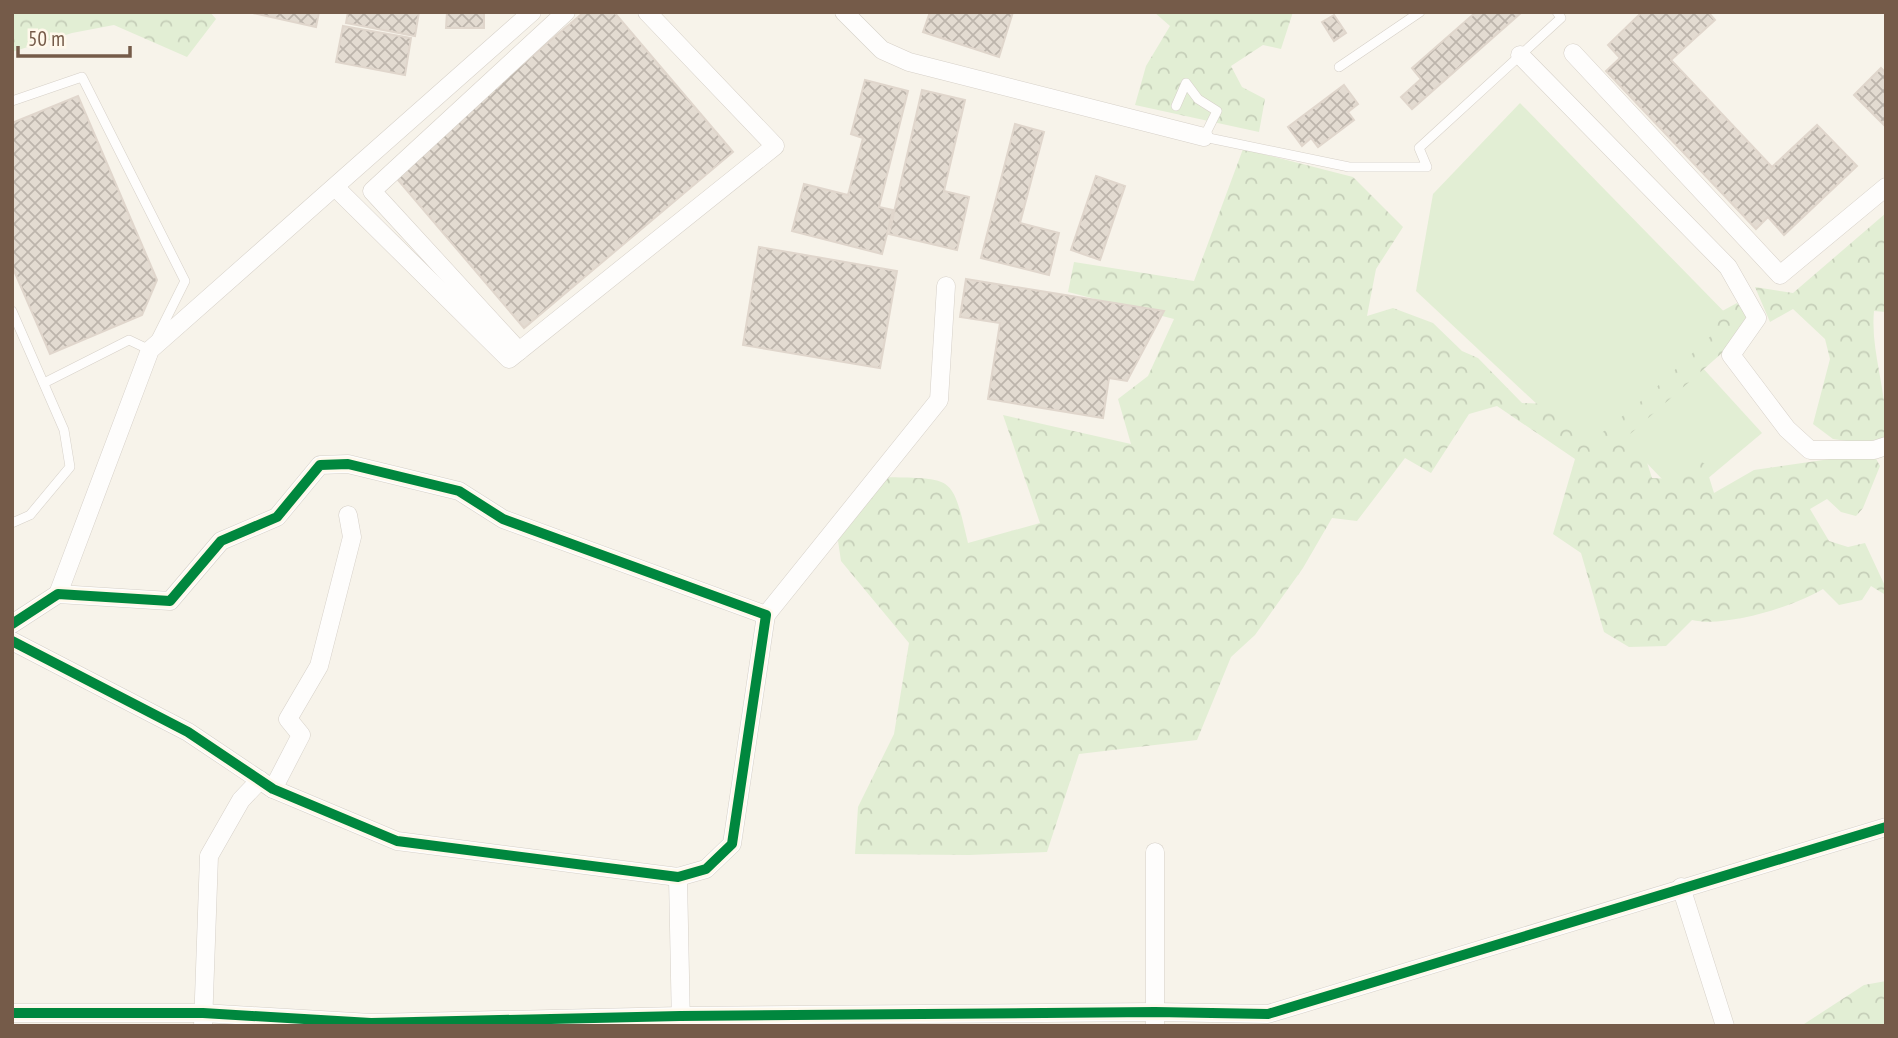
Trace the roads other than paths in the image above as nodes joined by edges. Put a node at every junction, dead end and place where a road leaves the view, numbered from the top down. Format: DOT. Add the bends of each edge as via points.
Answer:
graph roads {
  1 [pos="533,12"];
  2 [pos="566,12"];
  3 [pos="647,12"];
  4 [pos="844,12"];
  5 [pos="1420,12"];
  6 [pos="1557,12"];
  7 [pos="1573,53"];
  8 [pos="1520,55"];
  9 [pos="1339,67"];
  10 [pos="12,101"];
  11 [pos="1176,106"];
  12 [pos="1204,137"];
  13 [pos="335,187"];
  14 [pos="1886,187"];
  15 [pos="946,286"];
  16 [pos="12,312"];
  17 [pos="150,351"];
  18 [pos="519,351"];
  19 [pos="44,383"];
  20 [pos="1886,446"];
  21 [pos="348,515"];
  22 [pos="12,523"];
  23 [pos="58,594"];
  24 [pos="766,615"];
  25 [pos="12,624"];
  26 [pos="12,641"];
  27 [pos="266,785"];
  28 [pos="1886,827"];
  29 [pos="1155,852"];
  30 [pos="678,877"];
  31 [pos="1681,887"];
  32 [pos="12,1013"];
  33 [pos="203,1019"];
  34 [pos="1155,1019"];
  35 [pos="681,1021"];
  36 [pos="1725,1026"];
  1 -- 13 [label="street"];
  2 -- 18 [label="street" via="372,191"];
  3 -- 18 [label="street" via="775,146"];
  4 -- 12 [label="street" via="882,50 909,62"];
  5 -- 9 [label="lane"];
  6 -- 8 [label="lane" via="1562,18"];
  7 -- 14 [label="street" via="1780,275"];
  8 -- 12 [label="lane" via="1419,148 1427,167 1349,167"];
  8 -- 20 [label="street" via="1728,267 1757,318 1731,355 1787,429 1810,450"];
  10 -- 17 [label="lane" via="82,76 185,281"];
  11 -- 12 [label="lane" via="1186,83 1198,99 1217,111"];
  13 -- 17 [label="street"];
  13 -- 18 [label="street" via="509,359"];
  15 -- 24 [label="street" via="939,400"];
  16 -- 19 [label="lane"];
  17 -- 19 [label="lane" via="129,340"];
  17 -- 23 [label="street"];
  19 -- 22 [label="lane" via="64,430 70,467 30,515"];
  21 -- 27 [label="street" via="352,537 319,666 288,719 301,735"];
  23 -- 24 [label="street" via="170,601 221,541 277,517 320,465 348,464 459,491 503,520"];
  23 -- 25 [label="street"];
  24 -- 30 [label="street" via="732,844 706,869"];
  26 -- 27 [label="street" via="188,733"];
  27 -- 30 [label="street" via="397,841"];
  27 -- 33 [label="street" via="241,800 209,856"];
  28 -- 31 [label="street"];
  29 -- 34 [label="street"];
  30 -- 35 [label="street"];
  31 -- 34 [label="street" via="1268,1014"];
  31 -- 36 [label="street"];
  32 -- 33 [label="street"];
  33 -- 35 [label="street"];
  34 -- 35 [label="street"];
}
